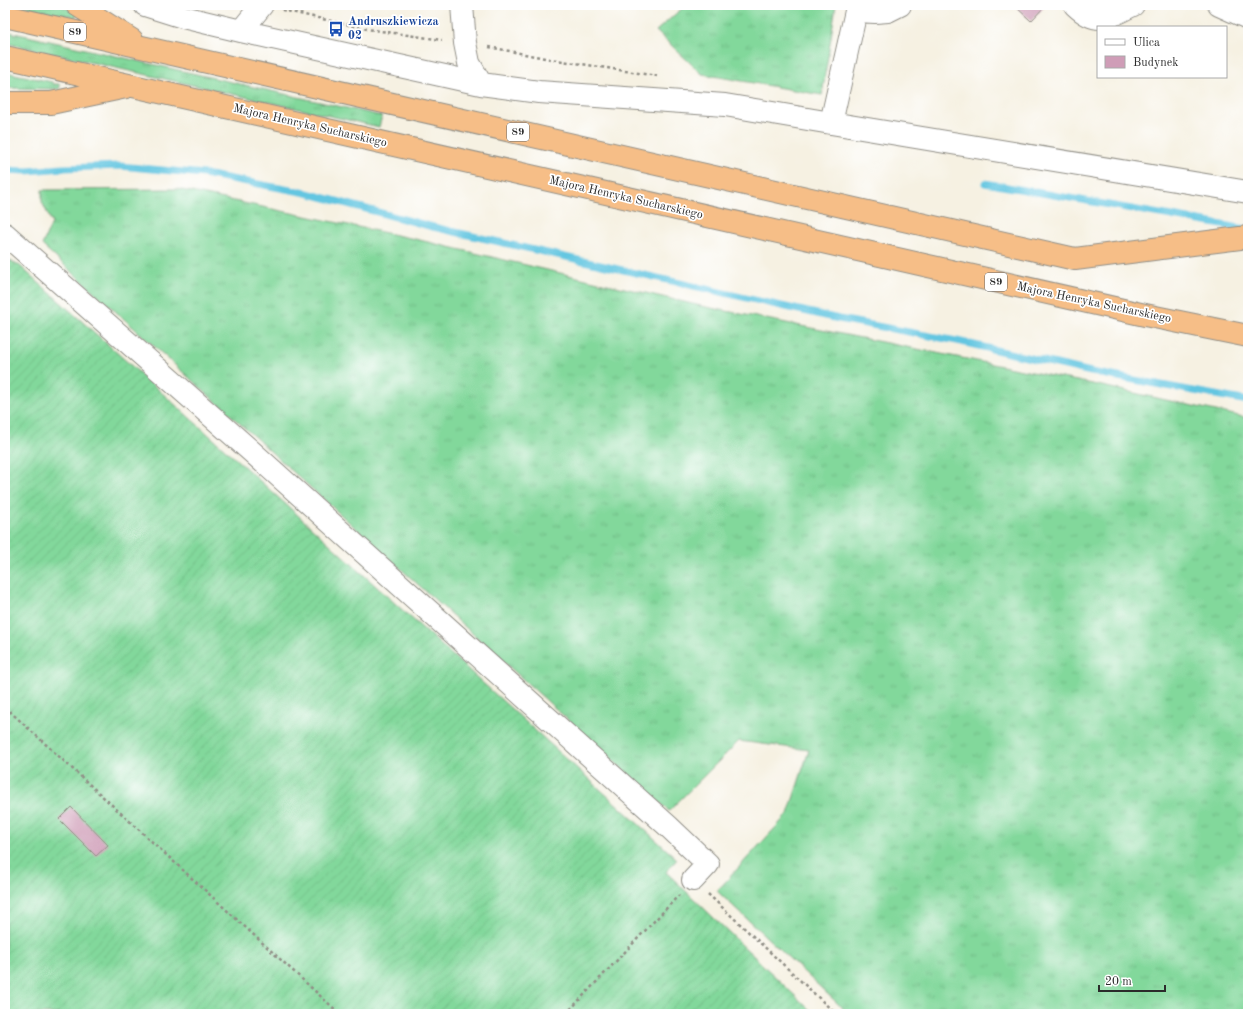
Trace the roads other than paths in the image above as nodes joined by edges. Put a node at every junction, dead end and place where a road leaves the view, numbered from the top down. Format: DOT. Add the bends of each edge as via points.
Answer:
graph roads {
  1 [pos="77,5"];
  2 [pos="144,5"];
  3 [pos="462,5"];
  4 [pos="900,5"];
  5 [pos="1075,5"];
  6 [pos="1133,5"];
  7 [pos="1219,5"];
  8 [pos="269,7"];
  9 [pos="857,8"];
  10 [pos="5,16"];
  11 [pos="1248,18"];
  12 [pos="241,31"];
  13 [pos="145,48"];
  14 [pos="5,57"];
  15 [pos="481,84"];
  16 [pos="133,86"];
  17 [pos="5,102"];
  18 [pos="831,123"];
  19 [pos="1248,192"];
  20 [pos="5,234"];
  21 [pos="1248,237"];
  22 [pos="1248,336"];
  23 [pos="693,880"];
  1 -- 13 [label="highway"];
  2 -- 12 [label="street"];
  3 -- 15 [label="street" via="469,62"];
  4 -- 9 [label="street" via="888,11 875,12"];
  5 -- 6 [label="street" via="1092,18 1100,18"];
  7 -- 11 [label="street"];
  8 -- 12 [label="street"];
  9 -- 18 [label="street"];
  10 -- 13 [label="highway, 89"];
  12 -- 15 [label="street"];
  13 -- 21 [label="highway, 89" via="1075,259"];
  14 -- 16 [label="highway, Majora Henryka Sucharskiego / 89"];
  15 -- 18 [label="street" via="539,92 725,105"];
  16 -- 17 [label="highway" via="51,103"];
  16 -- 22 [label="highway, Majora Henryka Sucharskiego / 89" via="1145,315"];
  18 -- 19 [label="street"];
  20 -- 23 [label="street" via="675,832 708,864"];
}
